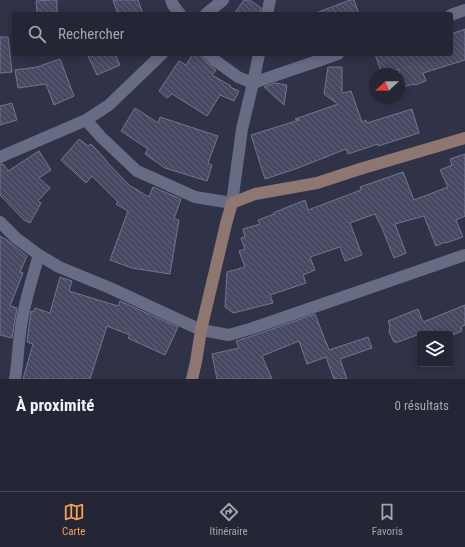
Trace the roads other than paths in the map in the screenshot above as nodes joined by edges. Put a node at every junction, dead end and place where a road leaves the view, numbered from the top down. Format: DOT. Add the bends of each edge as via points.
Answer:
graph roads {
  1 [pos="170,0"];
  2 [pos="223,0"];
  3 [pos="270,0"];
  4 [pos="465,10"];
  5 [pos="178,12"];
  6 [pos="208,12"];
  7 [pos="267,12"];
  8 [pos="453,14"];
  9 [pos="160,56"];
  10 [pos="211,56"];
  11 [pos="259,56"];
  12 [pos="332,56"];
  13 [pos="253,83"];
  14 [pos="86,120"];
  15 [pos="465,138"];
  16 [pos="0,156"];
  17 [pos="232,203"];
  18 [pos="0,222"];
  19 [pos="39,255"];
  20 [pos="465,255"];
  21 [pos="201,330"];
  22 [pos="15,379"];
  23 [pos="192,379"];
  1 -- 5 [label="street"];
  2 -- 6 [label="street"];
  3 -- 7 [label="street"];
  4 -- 8 [label="street"];
  9 -- 14 [label="street" via="109,105"];
  10 -- 13 [label="street" via="238,77"];
  11 -- 13 [label="street"];
  12 -- 13 [label="street"];
  13 -- 17 [label="street" via="242,129"];
  14 -- 16 [label="street"];
  14 -- 17 [label="street" via="137,171 195,197"];
  15 -- 17 [label="street" via="317,183 255,194"];
  17 -- 21 [label="street"];
  18 -- 19 [label="street"];
  19 -- 21 [label="street" via="59,267"];
  19 -- 22 [label="street" via="21,326"];
  20 -- 21 [label="street" via="229,335"];
  21 -- 23 [label="street"];
}
